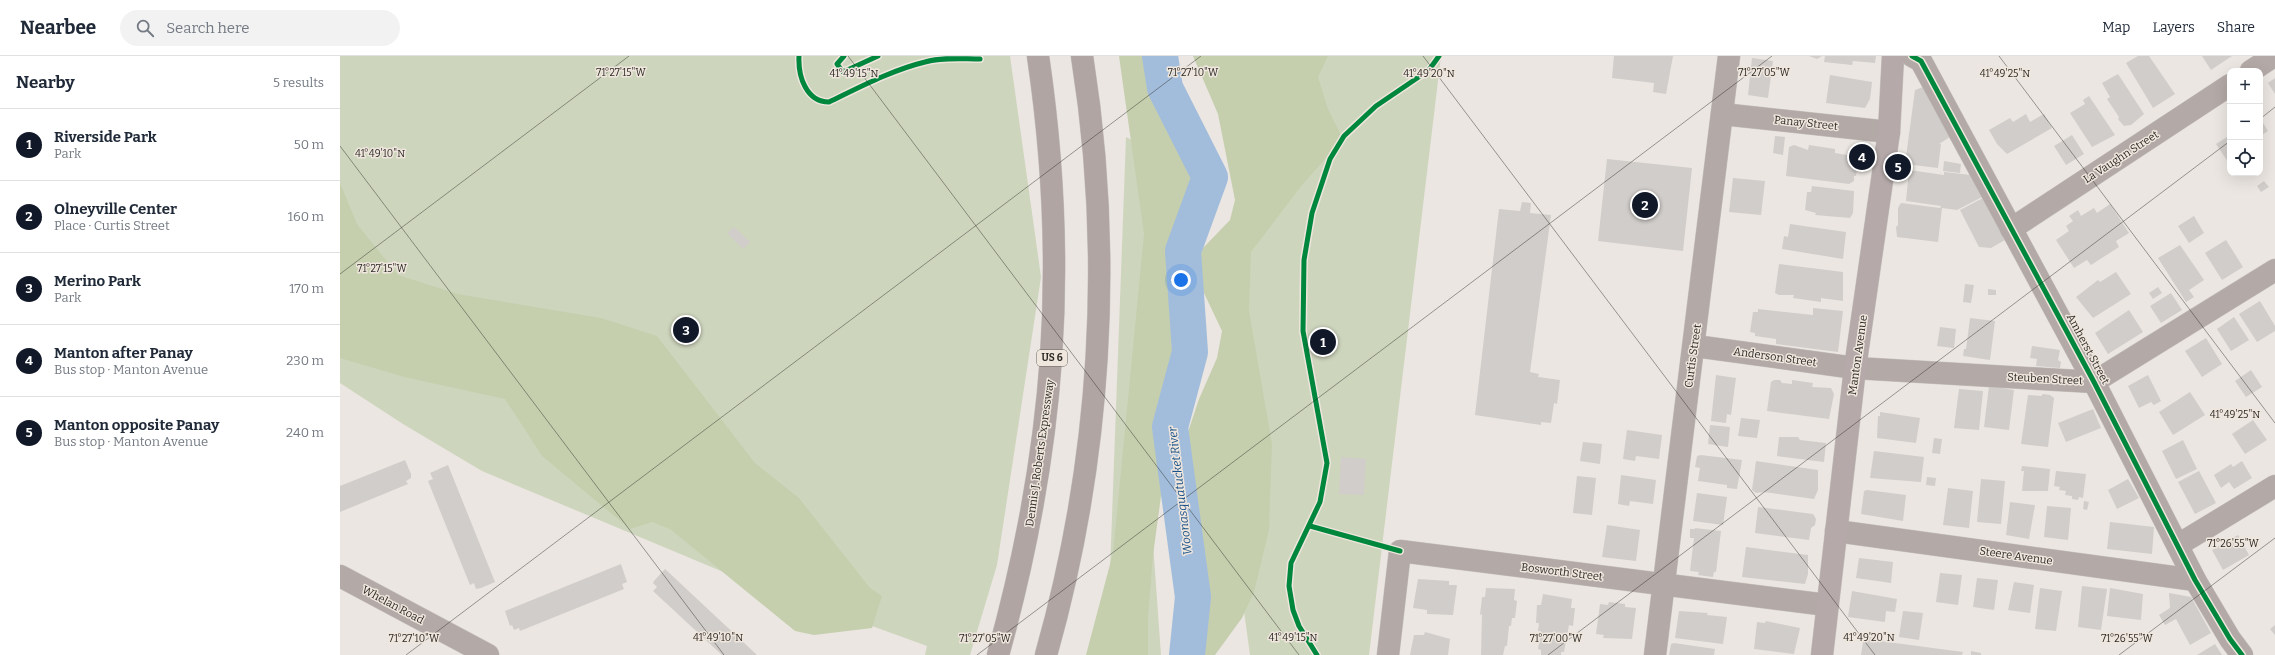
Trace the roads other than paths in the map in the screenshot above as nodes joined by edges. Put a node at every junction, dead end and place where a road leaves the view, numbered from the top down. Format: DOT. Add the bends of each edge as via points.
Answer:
graph roads {
  1 [pos="1038,56"];
  2 [pos="1082,56"];
  3 [pos="1729,56"];
  4 [pos="1893,56"];
  5 [pos="2274,56"];
  6 [pos="1920,58"];
  7 [pos="2256,68"];
  8 [pos="2227,87"];
  9 [pos="1722,114"];
  10 [pos="1889,132"];
  11 [pos="2011,229"];
  12 [pos="2275,270"];
  13 [pos="1695,346"];
  14 [pos="1855,368"];
  15 [pos="2094,382"];
  16 [pos="2275,486"];
  17 [pos="1836,531"];
  18 [pos="2178,545"];
  19 [pos="340,576"];
  20 [pos="2195,580"];
  21 [pos="1665,586"];
  22 [pos="1827,605"];
  23 [pos="488,655"];
  24 [pos="998,655"];
  25 [pos="1046,655"];
  26 [pos="1388,655"];
  27 [pos="1655,655"];
  28 [pos="1822,655"];
  29 [pos="2242,655"];
  1 -- 24 [label="highway, Dennis J. Roberts Expressway / US 6" via="1054,213 1054,342 1047,412 1031,518 1017,588"];
  2 -- 25 [label="highway" via="1093,139 1098,213 1100,288 1097,361 1079,508"];
  3 -- 9 [label="street, Curtis Street"];
  4 -- 10 [label="main road, Manton Avenue"];
  5 -- 7 [label="street"];
  6 -- 11 [label="street, Amherst Street"];
  8 -- 11 [label="street, La Vaughn Street"];
  9 -- 10 [label="street, Panay Street"];
  9 -- 13 [label="street, Curtis Street"];
  10 -- 14 [label="main road, Manton Avenue"];
  11 -- 15 [label="street, Amherst Street"];
  12 -- 15 [label="street, Steuben Street"];
  13 -- 14 [label="street, Anderson Street"];
  13 -- 21 [label="street, Curtis Street" via="1678,462"];
  14 -- 15 [label="street, Steuben Street"];
  14 -- 17 [label="main road, Manton Avenue"];
  15 -- 18 [label="street, Amherst Street"];
  16 -- 18 [label="street"];
  17 -- 20 [label="street, Steere Avenue"];
  17 -- 22 [label="main road, Manton Avenue"];
  18 -- 20 [label="street, Amherst Street"];
  19 -- 23 [label="street, Whelan Road"];
  20 -- 29 [label="street, Amherst Street"];
  21 -- 22 [label="street, Bosworth Street"];
  21 -- 26 [label="street, Bosworth Street" via="1400,551"];
  21 -- 27 [label="street, Curtis Street"];
  22 -- 28 [label="main road, Manton Avenue"];
}
